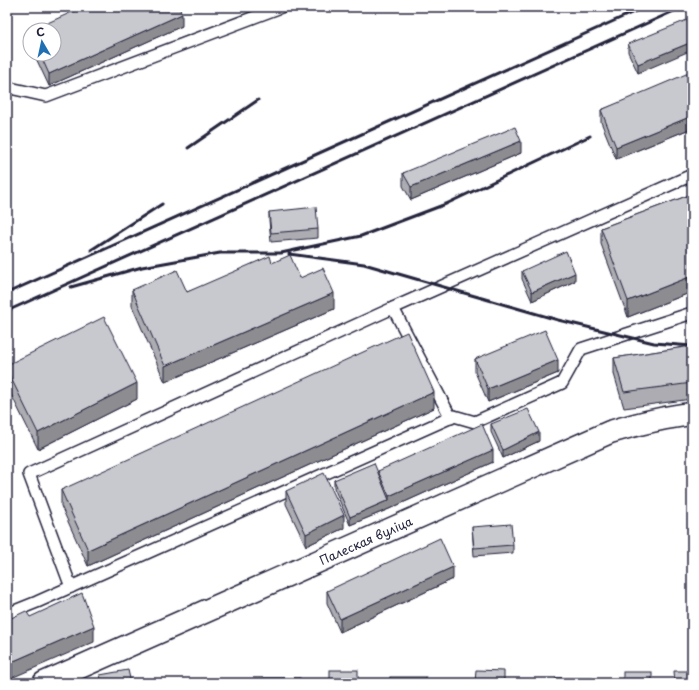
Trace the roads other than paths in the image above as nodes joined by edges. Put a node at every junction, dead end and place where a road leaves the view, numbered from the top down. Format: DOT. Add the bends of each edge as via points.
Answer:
graph roads {
  1 [pos="280,7"];
  2 [pos="7,90"];
  3 [pos="692,176"];
  4 [pos="393,308"];
  5 [pos="692,313"];
  6 [pos="692,414"];
  7 [pos="451,418"];
  8 [pos="71,587"];
  9 [pos="7,614"];
  10 [pos="44,683"];
  1 -- 2 [label="lane" via="46,96 10,88"];
  3 -- 4 [label="lane"];
  4 -- 7 [label="lane"];
  4 -- 8 [label="lane" via="29,474"];
  5 -- 7 [label="lane" via="581,348 562,383 475,422 454,416"];
  6 -- 10 [label="main road, Палеская вуліца" via="642,422 610,432"];
  7 -- 8 [label="lane"];
  8 -- 9 [label="lane"];
}
